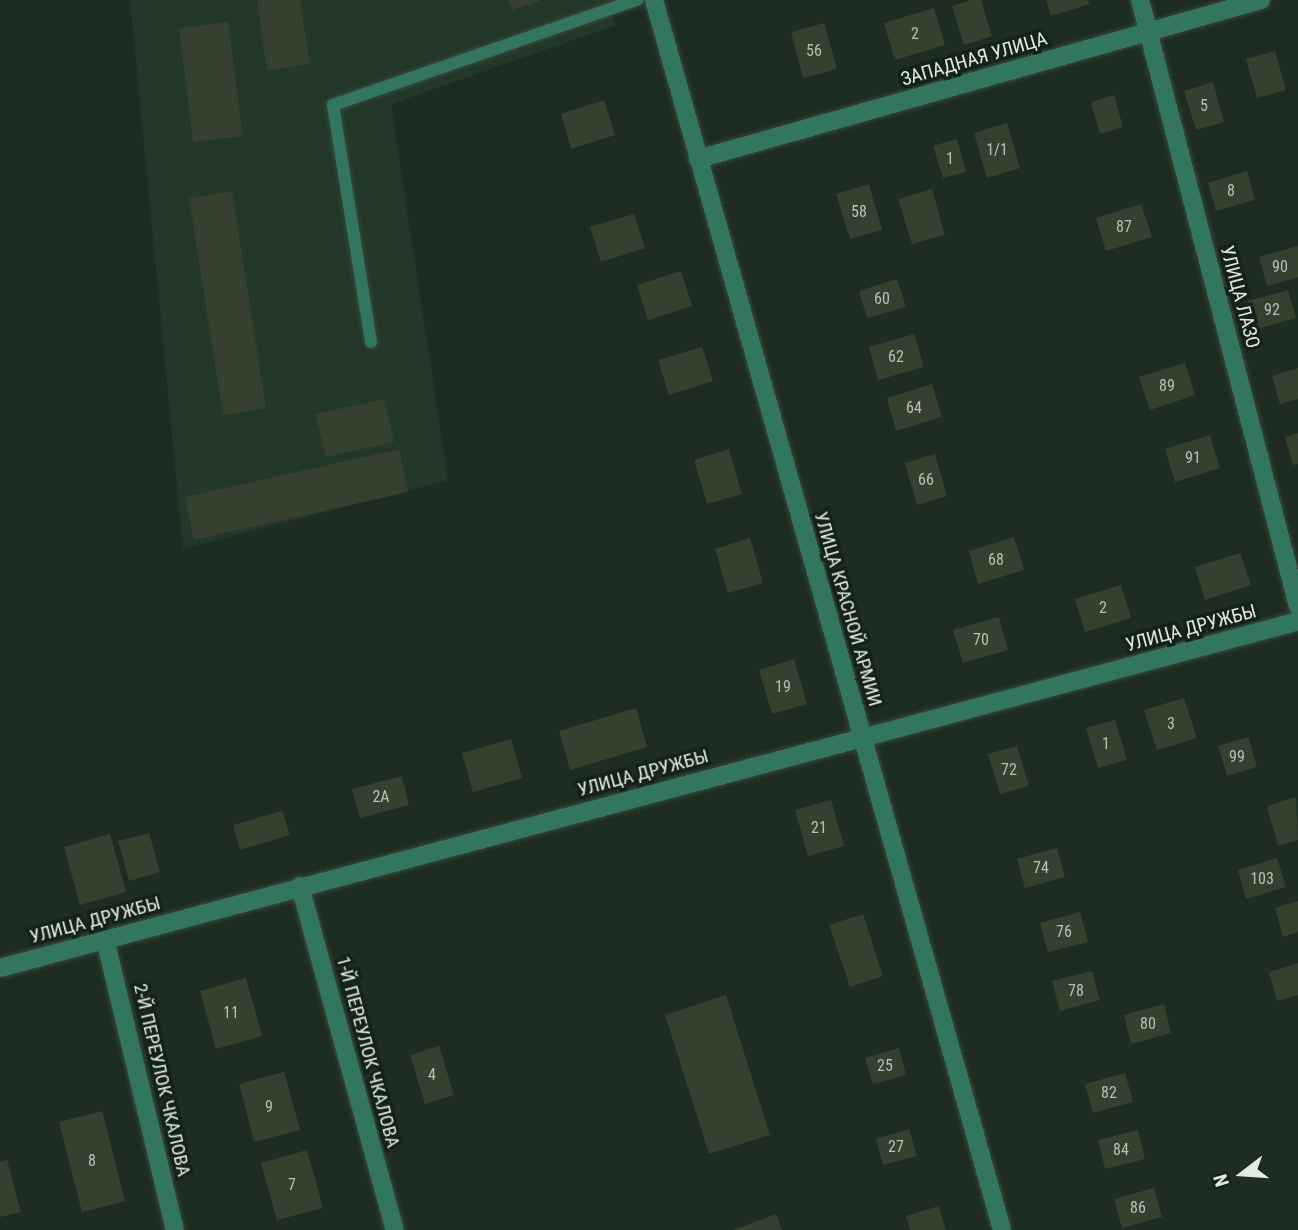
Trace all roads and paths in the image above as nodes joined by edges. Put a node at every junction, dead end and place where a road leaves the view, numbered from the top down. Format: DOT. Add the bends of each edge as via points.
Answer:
graph roads {
  1 [pos="637,0"];
  2 [pos="654,0"];
  3 [pos="1140,0"];
  4 [pos="1261,0"];
  5 [pos="1149,32"];
  6 [pos="698,159"];
  7 [pos="371,342"];
  8 [pos="1298,606"];
  9 [pos="1298,621"];
  10 [pos="862,737"];
  11 [pos="300,886"];
  12 [pos="105,939"];
  13 [pos="0,968"];
  14 [pos="175,1230"];
  15 [pos="395,1230"];
  16 [pos="1002,1230"];
  1 -- 7 [label="lane" via="333,105"];
  2 -- 6 [label="street, УЛИЦА КРАСНОЙ АРМИИ"];
  3 -- 5 [label="street, УЛИЦА ЛАЗО"];
  4 -- 5 [label="street, ЗАПАДНАЯ УЛИЦА"];
  5 -- 6 [label="street, ЗАПАДНАЯ УЛИЦА"];
  5 -- 8 [label="street, УЛИЦА ЛАЗО"];
  6 -- 10 [label="street, УЛИЦА КРАСНОЙ АРМИИ"];
  9 -- 10 [label="street, УЛИЦА ДРУЖБЫ"];
  10 -- 11 [label="street, УЛИЦА ДРУЖБЫ"];
  10 -- 16 [label="street, УЛИЦА КРАСНОЙ АРМИИ"];
  11 -- 12 [label="street, УЛИЦА ДРУЖБЫ"];
  11 -- 15 [label="street, 1-Й ПЕРЕУЛОК ЧКАЛОВА"];
  12 -- 13 [label="street, УЛИЦА ДРУЖБЫ"];
  12 -- 14 [label="street, 2-Й ПЕРЕУЛОК ЧКАЛОВА"];
}
